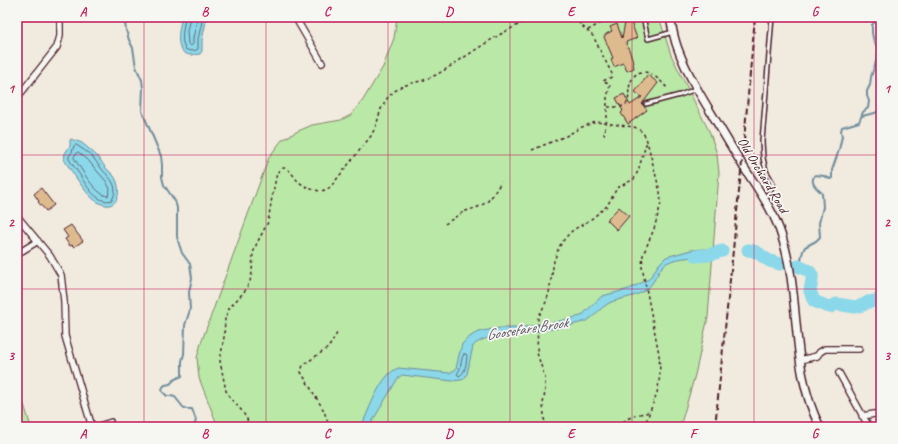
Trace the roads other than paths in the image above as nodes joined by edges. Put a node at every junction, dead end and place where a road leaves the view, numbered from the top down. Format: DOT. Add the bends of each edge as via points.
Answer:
graph roads {
  1 [pos="60,17"];
  2 [pos="294,17"];
  3 [pos="643,17"];
  4 [pos="670,17"];
  5 [pos="772,17"];
  6 [pos="673,32"];
  7 [pos="322,63"];
  8 [pos="697,89"];
  9 [pos="17,98"];
  10 [pos="646,104"];
  11 [pos="765,199"];
  12 [pos="17,216"];
  13 [pos="38,241"];
  14 [pos="17,254"];
  15 [pos="859,350"];
  16 [pos="800,360"];
  17 [pos="839,373"];
  18 [pos="881,413"];
  19 [pos="862,416"];
  20 [pos="111,421"];
  21 [pos="92,427"];
  22 [pos="820,427"];
  23 [pos="869,427"];
  1 -- 9 [label="street" via="57,46"];
  2 -- 7 [label="street"];
  3 -- 6 [label="lane" via="648,39"];
  4 -- 6 [label="street, Old Orchard Road"];
  5 -- 11 [label="lane" via="762,158 772,183"];
  6 -- 8 [label="street, Old Orchard Road" via="682,61"];
  8 -- 10 [label="lane"];
  8 -- 11 [label="street, Old Orchard Road"];
  11 -- 16 [label="street, Old Orchard Road" via="779,229 789,263"];
  12 -- 13 [label="street"];
  13 -- 14 [label="street"];
  13 -- 21 [label="street" via="61,275 66,336"];
  15 -- 16 [label="street" via="825,349 816,356"];
  16 -- 22 [label="street, Old Orchard Road" via="806,392"];
  17 -- 19 [label="street"];
  18 -- 19 [label="street"];
  19 -- 23 [label="street"];
  20 -- 21 [label="lane"];
}
